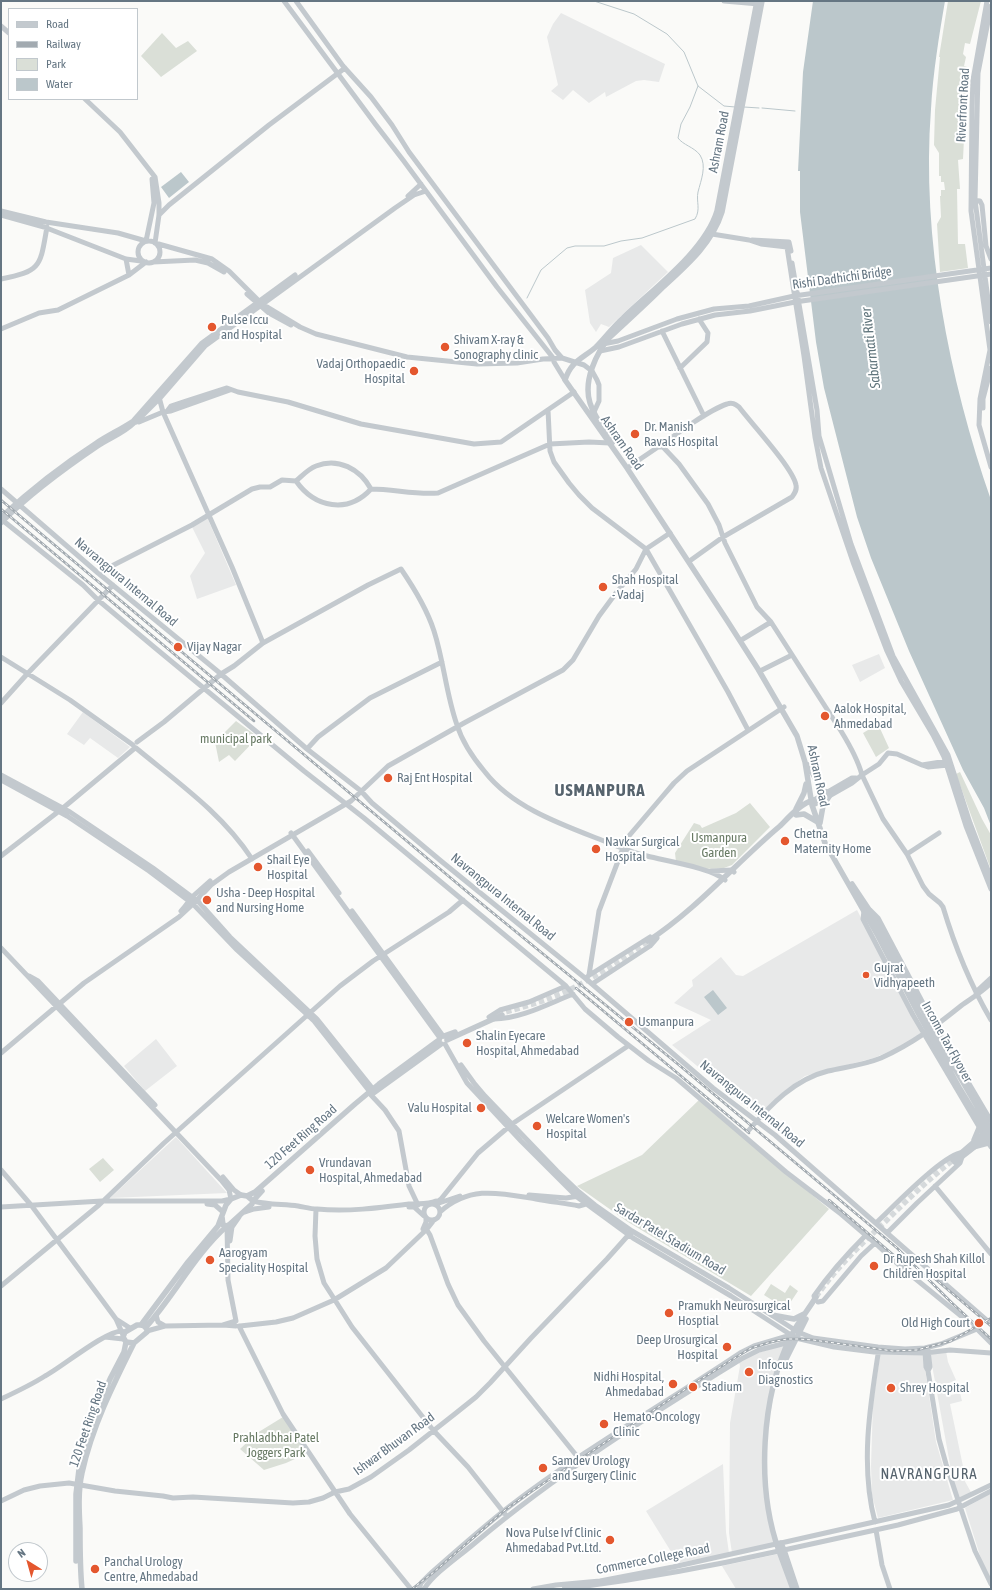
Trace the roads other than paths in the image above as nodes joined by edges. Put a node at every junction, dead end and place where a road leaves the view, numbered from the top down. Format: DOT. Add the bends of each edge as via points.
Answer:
graph roads {
  1 [pos="284,1"];
  2 [pos="296,1"];
  3 [pos="724,1"];
  4 [pos="987,1"];
  5 [pos="760,3"];
  6 [pos="991,6"];
  7 [pos="344,67"];
  8 [pos="336,73"];
  9 [pos="81,100"];
  10 [pos="85,100"];
  11 [pos="421,184"];
  12 [pos="426,191"];
  13 [pos="973,200"];
  14 [pos="156,203"];
  15 [pos="169,205"];
  16 [pos="1,211"];
  17 [pos="973,211"];
  18 [pos="1,215"];
  19 [pos="159,215"];
  20 [pos="47,227"];
  21 [pos="710,233"];
  22 [pos="749,240"];
  23 [pos="146,241"];
  24 [pos="155,243"];
  25 [pos="126,259"];
  26 [pos="991,259"];
  27 [pos="144,261"];
  28 [pos="154,262"];
  29 [pos="991,268"];
  30 [pos="991,274"];
  31 [pos="129,275"];
  32 [pos="1,279"];
  33 [pos="259,303"];
  34 [pos="698,316"];
  35 [pos="991,322"];
  36 [pos="1,329"];
  37 [pos="662,331"];
  38 [pos="605,344"];
  39 [pos="598,349"];
  40 [pos="990,354"];
  41 [pos="562,358"];
  42 [pos="554,360"];
  43 [pos="575,362"];
  44 [pos="680,368"];
  45 [pos="991,368"];
  46 [pos="592,371"];
  47 [pos="565,380"];
  48 [pos="574,392"];
  49 [pos="158,396"];
  50 [pos="548,410"];
  51 [pos="166,411"];
  52 [pos="594,412"];
  53 [pos="704,416"];
  54 [pos="134,422"];
  55 [pos="610,443"];
  56 [pos="550,444"];
  57 [pos="661,446"];
  58 [pos="991,455"];
  59 [pos="630,466"];
  60 [pos="991,466"];
  61 [pos="296,481"];
  62 [pos="1,489"];
  63 [pos="371,489"];
  64 [pos="18,504"];
  65 [pos="208,515"];
  66 [pos="2,520"];
  67 [pos="670,533"];
  68 [pos="723,537"];
  69 [pos="646,549"];
  70 [pos="691,560"];
  71 [pos="857,566"];
  72 [pos="98,573"];
  73 [pos="113,585"];
  74 [pos="98,600"];
  75 [pos="771,622"];
  76 [pos="743,639"];
  77 [pos="263,643"];
  78 [pos="792,655"];
  79 [pos="1,657"];
  80 [pos="442,662"];
  81 [pos="762,670"];
  82 [pos="28,673"];
  83 [pos="221,674"];
  84 [pos="206,689"];
  85 [pos="1,703"];
  86 [pos="782,708"];
  87 [pos="457,726"];
  88 [pos="748,730"];
  89 [pos="136,745"];
  90 [pos="307,749"];
  91 [pos="948,763"];
  92 [pos="808,765"];
  93 [pos="1,775"];
  94 [pos="862,775"];
  95 [pos="1,780"];
  96 [pos="807,780"];
  97 [pos="361,791"];
  98 [pos="829,794"];
  99 [pos="813,802"];
  100 [pos="346,803"];
  101 [pos="61,810"];
  102 [pos="795,814"];
  103 [pos="818,822"];
  104 [pos="293,833"];
  105 [pos="939,833"];
  106 [pos="623,848"];
  107 [pos="907,854"];
  108 [pos="1,856"];
  109 [pos="252,857"];
  110 [pos="706,871"];
  111 [pos="733,871"];
  112 [pos="991,878"];
  113 [pos="724,879"];
  114 [pos="991,889"];
  115 [pos="193,900"];
  116 [pos="463,900"];
  117 [pos="866,909"];
  118 [pos="871,920"];
  119 [pos="656,937"];
  120 [pos="649,942"];
  121 [pos="1,948"];
  122 [pos="382,956"];
  123 [pos="587,977"];
  124 [pos="991,978"];
  125 [pos="991,983"];
  126 [pos="592,984"];
  127 [pos="566,986"];
  128 [pos="572,994"];
  129 [pos="976,994"];
  130 [pos="56,1004"];
  131 [pos="309,1014"];
  132 [pos="500,1014"];
  133 [pos="491,1018"];
  134 [pos="991,1020"];
  135 [pos="935,1026"];
  136 [pos="925,1034"];
  137 [pos="443,1040"];
  138 [pos="628,1046"];
  139 [pos="1,1049"];
  140 [pos="1,1053"];
  141 [pos="372,1092"];
  142 [pos="991,1121"];
  143 [pos="756,1122"];
  144 [pos="511,1126"];
  145 [pos="980,1128"];
  146 [pos="177,1131"];
  147 [pos="990,1131"];
  148 [pos="746,1133"];
  149 [pos="988,1140"];
  150 [pos="972,1146"];
  151 [pos="961,1155"];
  152 [pos="204,1159"];
  153 [pos="954,1161"];
  154 [pos="1,1170"];
  155 [pos="935,1186"];
  156 [pos="571,1192"];
  157 [pos="244,1195"];
  158 [pos="579,1196"];
  159 [pos="566,1198"];
  160 [pos="231,1199"];
  161 [pos="252,1201"];
  162 [pos="100,1203"];
  163 [pos="588,1203"];
  164 [pos="420,1204"];
  165 [pos="432,1204"];
  166 [pos="1,1207"];
  167 [pos="32,1207"];
  168 [pos="1,1210"];
  169 [pos="316,1211"];
  170 [pos="440,1212"];
  171 [pos="223,1214"];
  172 [pos="242,1214"];
  173 [pos="424,1215"];
  174 [pos="434,1220"];
  175 [pos="876,1223"];
  176 [pos="227,1226"];
  177 [pos="426,1228"];
  178 [pos="219,1233"];
  179 [pos="887,1233"];
  180 [pos="630,1234"];
  181 [pos="866,1235"];
  182 [pos="228,1240"];
  183 [pos="57,1241"];
  184 [pos="875,1243"];
  185 [pos="991,1254"];
  186 [pos="1,1286"];
  187 [pos="333,1299"];
  188 [pos="817,1300"];
  189 [pos="751,1305"];
  190 [pos="806,1313"];
  191 [pos="156,1315"];
  192 [pos="772,1315"];
  193 [pos="116,1319"];
  194 [pos="238,1324"];
  195 [pos="991,1324"];
  196 [pos="165,1326"];
  197 [pos="175,1326"];
  198 [pos="130,1328"];
  199 [pos="780,1328"];
  200 [pos="145,1329"];
  201 [pos="977,1329"];
  202 [pos="795,1334"];
  203 [pos="104,1337"];
  204 [pos="123,1339"];
  205 [pos="775,1339"];
  206 [pos="134,1343"];
  207 [pos="991,1343"];
  208 [pos="788,1344"];
  209 [pos="878,1349"];
  210 [pos="926,1350"];
  211 [pos="991,1352"];
  212 [pos="506,1366"];
  213 [pos="685,1391"];
  214 [pos="1,1399"];
  215 [pos="433,1430"];
  216 [pos="580,1460"];
  217 [pos="78,1485"];
  218 [pos="991,1485"];
  219 [pos="991,1491"];
  220 [pos="335,1492"];
  221 [pos="1,1500"];
  222 [pos="956,1502"];
  223 [pos="959,1508"];
  224 [pos="505,1514"];
  225 [pos="874,1522"];
  226 [pos="876,1530"];
  227 [pos="779,1544"];
  228 [pos="781,1551"];
  229 [pos="405,1581"];
  230 [pos="991,1584"];
  231 [pos="79,1589"];
  232 [pos="82,1589"];
  233 [pos="408,1589"];
  234 [pos="411,1589"];
  235 [pos="419,1589"];
  236 [pos="424,1589"];
  237 [pos="533,1589"];
  238 [pos="564,1589"];
  239 [pos="793,1589"];
  240 [pos="797,1589"];
  241 [pos="890,1589"];
  1 -- 8 [label="street"];
  2 -- 7 [label="street"];
  3 -- 5 [label="street"];
  4 -- 13 [label="street, Riverfront Road" via="973,80"];
  5 -- 21 [label="main road, Ashram Road" via="717,211"];
  6 -- 13 [label="street, Riverfront Road" via="978,72"];
  7 -- 8 [label="street"];
  7 -- 41 [label="street" via="392,125 409,152"];
  8 -- 11 [label="street"];
  8 -- 15 [label="street"];
  9 -- 14 [label="street" via="118,134 152,178"];
  10 -- 14 [label="street" via="120,132 155,177"];
  11 -- 12 [label="street"];
  11 -- 33 [label="street"];
  12 -- 33 [label="street" via="414,195"];
  12 -- 42 [label="street"];
  13 -- 17 [label="street, Riverfront Road"];
  13 -- 26 [label="street" via="982,205 986,246"];
  14 -- 15 [label="street"];
  14 -- 19 [label="street"];
  14 -- 23 [label="street"];
  15 -- 19 [label="street"];
  16 -- 23 [label="street" via="46,222 118,233"];
  17 -- 35 [label="street"];
  17 -- 40 [label="street"];
  18 -- 20 [label="street"];
  19 -- 24 [label="street"];
  20 -- 25 [label="street"];
  20 -- 32 [label="street" via="41,260 37,266 17,276"];
  21 -- 22 [label="street"];
  21 -- 38 [label="main road, Ashram Road" via="688,264"];
  21 -- 39 [label="main road, Ashram Road" via="622,318"];
  22 -- 71 [label="street" via="787,247 817,450 821,468"];
  22 -- 71 [label="street" via="789,242 819,436"];
  23 -- 24 [label="street"];
  23 -- 27 [label="street" via="138,248"];
  24 -- 28 [label="street" via="160,254"];
  24 -- 33 [label="street" via="212,259 229,271"];
  25 -- 27 [label="street"];
  25 -- 31 [label="street"];
  27 -- 28 [label="street"];
  27 -- 31 [label="street"];
  28 -- 33 [label="street" via="195,260 208,263 227,274"];
  29 -- 34 [label="street, Rishi Dadhichi Bridge" via="794,296 749,306 714,309"];
  30 -- 34 [label="street, Rishi Dadhichi Bridge" via="795,302 750,311"];
  31 -- 36 [label="street" via="58,310 39,313"];
  33 -- 42 [label="street" via="275,316 315,336 406,359 477,366 517,366"];
  33 -- 49 [label="street" via="205,346"];
  34 -- 37 [label="street"];
  34 -- 38 [label="street" via="677,319"];
  34 -- 44 [label="street" via="708,333 708,342"];
  37 -- 39 [label="street" via="619,347"];
  37 -- 44 [label="street"];
  38 -- 39 [label="main road, Ashram Road"];
  39 -- 43 [label="main road, Ashram Road"];
  39 -- 46 [label="main road, Ashram Road"];
  40 -- 60 [label="street" via="980,399 979,425"];
  41 -- 42 [label="street"];
  41 -- 43 [label="street"];
  42 -- 47 [label="street"];
  43 -- 46 [label="street"];
  43 -- 47 [label="main road, Ashram Road" via="567,372"];
  44 -- 53 [label="street"];
  45 -- 58 [label="street" via="982,410 984,433"];
  46 -- 52 [label="main road, Ashram Road" via="588,393"];
  46 -- 52 [label="street" via="599,385 599,401"];
  47 -- 48 [label="main road, Ashram Road"];
  48 -- 50 [label="street"];
  48 -- 55 [label="main road, Ashram Road"];
  49 -- 51 [label="street"];
  49 -- 54 [label="street"];
  50 -- 51 [label="street" via="501,442 474,444 361,424 288,402 227,388 171,406"];
  50 -- 56 [label="street"];
  51 -- 54 [label="street"];
  51 -- 65 [label="street"];
  52 -- 59 [label="main road, Ashram Road"];
  53 -- 57 [label="street"];
  53 -- 68 [label="street" via="727,404 736,404 789,470 796,485 792,497"];
  54 -- 64 [label="street" via="75,457"];
  55 -- 56 [label="street"];
  55 -- 67 [label="main road, Ashram Road"];
  56 -- 63 [label="street" via="438,493"];
  56 -- 69 [label="street" via="554,462 579,495"];
  57 -- 59 [label="street"];
  57 -- 68 [label="street" via="680,464 701,493"];
  59 -- 70 [label="main road, Ashram Road"];
  61 -- 63 [label="street" via="303,491 330,505 355,501"];
  61 -- 63 [label="street" via="316,466 340,464 361,474"];
  61 -- 65 [label="street" via="282,480 270,487 252,489"];
  62 -- 64 [label="street, Navrangpura Internal Road"];
  64 -- 66 [label="street"];
  64 -- 72 [label="street, Navrangpura Internal Road"];
  65 -- 72 [label="street"];
  65 -- 77 [label="street"];
  66 -- 74 [label="street"];
  67 -- 69 [label="street"];
  67 -- 86 [label="main road, Ashram Road"];
  68 -- 70 [label="street"];
  68 -- 75 [label="street" via="757,607"];
  69 -- 87 [label="street" via="636,569 600,616 573,660 562,670"];
  69 -- 88 [label="street"];
  70 -- 76 [label="main road, Ashram Road"];
  71 -- 91 [label="street" via="893,665"];
  72 -- 73 [label="street, Navrangpura Internal Road"];
  73 -- 74 [label="street"];
  73 -- 83 [label="street, Navrangpura Internal Road"];
  74 -- 82 [label="street"];
  74 -- 84 [label="street"];
  75 -- 76 [label="street"];
  75 -- 78 [label="street"];
  76 -- 81 [label="main road, Ashram Road"];
  77 -- 80 [label="street" via="368,585 401,570 414,589 433,629"];
  77 -- 83 [label="street"];
  78 -- 81 [label="street"];
  78 -- 94 [label="street" via="841,731"];
  79 -- 82 [label="street"];
  80 -- 87 [label="street"];
  80 -- 90 [label="street" via="370,698 318,737"];
  81 -- 86 [label="main road, Ashram Road"];
  82 -- 85 [label="street"];
  82 -- 89 [label="street"];
  83 -- 84 [label="street"];
  83 -- 90 [label="street, Navrangpura Internal Road"];
  84 -- 89 [label="street"];
  84 -- 100 [label="street"];
  86 -- 88 [label="street"];
  86 -- 92 [label="main road, Ashram Road" via="799,735"];
  86 -- 96 [label="main road, Ashram Road" via="801,747"];
  87 -- 97 [label="street" via="388,766"];
  87 -- 106 [label="street" via="485,773 514,799 551,819"];
  88 -- 106 [label="street" via="674,783 628,837"];
  89 -- 101 [label="street"];
  89 -- 109 [label="street" via="222,820"];
  90 -- 97 [label="street, Navrangpura Internal Road"];
  91 -- 94 [label="street" via="928,767 897,754 888,753"];
  91 -- 112 [label="street"];
  91 -- 114 [label="street" via="966,826"];
  92 -- 98 [label="main road" via="821,789"];
  92 -- 99 [label="main road, Ashram Road"];
  93 -- 101 [label="street"];
  94 -- 98 [label="street" via="852,778"];
  94 -- 107 [label="street" via="884,819"];
  95 -- 101 [label="street"];
  96 -- 99 [label="main road, Ashram Road"];
  96 -- 102 [label="main road"];
  97 -- 100 [label="street"];
  97 -- 123 [label="street, Navrangpura Internal Road" via="441,861"];
  98 -- 99 [label="street"];
  98 -- 103 [label="main road"];
  99 -- 102 [label="main road"];
  99 -- 103 [label="main road, Ashram Road"];
  100 -- 104 [label="street"];
  100 -- 116 [label="street"];
  101 -- 108 [label="street"];
  101 -- 115 [label="street"];
  102 -- 103 [label="main road" via="804,814"];
  102 -- 111 [label="main road"];
  103 -- 117 [label="main road, Ashram Road"];
  104 -- 109 [label="street"];
  104 -- 122 [label="street, Sardar Patel Stadium Road"];
  105 -- 107 [label="street"];
  106 -- 110 [label="street"];
  106 -- 123 [label="street" via="599,911"];
  107 -- 129 [label="street" via="923,886 942,907"];
  109 -- 115 [label="street" via="221,874"];
  110 -- 111 [label="street"];
  110 -- 113 [label="street"];
  111 -- 113 [label="main road"];
  113 -- 119 [label="main road" via="693,910"];
  115 -- 130 [label="street" via="179,917"];
  115 -- 131 [label="street" via="237,950"];
  116 -- 122 [label="street"];
  116 -- 127 [label="street"];
  117 -- 118 [label="main road, Income Tax Flyover"];
  117 -- 135 [label="street" via="878,918"];
  117 -- 136 [label="street" via="864,919"];
  118 -- 147 [label="main road, Income Tax Flyover"];
  118 -- 149 [label="main road, Income Tax Flyover" via="918,1013"];
  119 -- 120 [label="main road"];
  119 -- 123 [label="street" via="650,937"];
  119 -- 126 [label="street" via="650,946"];
  121 -- 130 [label="street"];
  122 -- 131 [label="street" via="340,986"];
  122 -- 137 [label="street, Sardar Patel Stadium Road"];
  123 -- 126 [label="street, Navrangpura Internal Road"];
  124 -- 129 [label="street"];
  125 -- 129 [label="street"];
  126 -- 143 [label="street, Navrangpura Internal Road"];
  127 -- 128 [label="street"];
  127 -- 133 [label="street" via="529,1002 500,1010"];
  128 -- 133 [label="street" via="522,1013 501,1019"];
  128 -- 138 [label="street" via="585,1009"];
  129 -- 134 [label="street"];
  129 -- 135 [label="street"];
  130 -- 139 [label="street"];
  130 -- 140 [label="street"];
  130 -- 146 [label="street"];
  131 -- 141 [label="street"];
  131 -- 146 [label="street"];
  132 -- 133 [label="main road, 120 Feet Ring Road"];
  133 -- 137 [label="main road, 120 Feet Ring Road"];
  135 -- 136 [label="street"];
  135 -- 142 [label="street"];
  136 -- 143 [label="street" via="880,1058 806,1078 783,1095"];
  136 -- 145 [label="street"];
  137 -- 141 [label="main road, 120 Feet Ring Road"];
  137 -- 144 [label="street, Sardar Patel Stadium Road" via="474,1083"];
  138 -- 144 [label="street"];
  138 -- 148 [label="street" via="676,1078"];
  141 -- 157 [label="main road, 120 Feet Ring Road" via="255,1192"];
  141 -- 161 [label="main road, 120 Feet Ring Road"];
  141 -- 164 [label="street" via="399,1132 410,1186"];
  143 -- 148 [label="street"];
  143 -- 175 [label="street, Navrangpura Internal Road" via="775,1135"];
  144 -- 156 [label="street, Sardar Patel Stadium Road"];
  144 -- 158 [label="street, Sardar Patel Stadium Road"];
  144 -- 165 [label="street" via="478,1153 447,1193"];
  145 -- 149 [label="street"];
  145 -- 150 [label="main road"];
  146 -- 152 [label="street"];
  146 -- 162 [label="street"];
  147 -- 149 [label="main road"];
  148 -- 181 [label="street" via="786,1172"];
  149 -- 150 [label="main road"];
  149 -- 150 [label="street"];
  150 -- 151 [label="main road"];
  151 -- 153 [label="main road"];
  151 -- 155 [label="street" via="960,1163"];
  151 -- 175 [label="street" via="953,1155"];
  152 -- 157 [label="street" via="234,1190"];
  152 -- 160 [label="street" via="229,1190"];
  154 -- 167 [label="street"];
  155 -- 179 [label="street"];
  155 -- 185 [label="street"];
  156 -- 158 [label="street, Sardar Patel Stadium Road"];
  156 -- 159 [label="street"];
  157 -- 160 [label="main road, 120 Feet Ring Road"];
  157 -- 161 [label="main road"];
  158 -- 159 [label="street"];
  158 -- 163 [label="street, Sardar Patel Stadium Road"];
  159 -- 165 [label="street" via="486,1190"];
  160 -- 162 [label="street"];
  160 -- 171 [label="main road"];
  161 -- 169 [label="street" via="298,1206"];
  161 -- 172 [label="main road, 120 Feet Ring Road"];
  162 -- 167 [label="street"];
  162 -- 171 [label="street" via="206,1204 215,1205"];
  162 -- 183 [label="street"];
  163 -- 170 [label="street" via="579,1206 498,1193 479,1193 466,1196"];
  163 -- 180 [label="street, Sardar Patel Stadium Road"];
  164 -- 165 [label="street"];
  164 -- 169 [label="street"];
  164 -- 173 [label="street"];
  165 -- 170 [label="street" via="439,1208"];
  165 -- 173 [label="street" via="426,1207"];
  166 -- 167 [label="street"];
  167 -- 168 [label="street"];
  167 -- 183 [label="street"];
  169 -- 172 [label="street" via="265,1207"];
  169 -- 173 [label="street" via="365,1212 414,1207"];
  169 -- 187 [label="street" via="317,1259 324,1283"];
  170 -- 174 [label="street"];
  171 -- 176 [label="main road" via="223,1225"];
  171 -- 200 [label="main road" via="218,1226 188,1262"];
  172 -- 176 [label="main road, 120 Feet Ring Road"];
  172 -- 194 [label="street" via="232,1228 230,1240 230,1280"];
  173 -- 174 [label="street"];
  173 -- 177 [label="street"];
  174 -- 177 [label="street"];
  175 -- 179 [label="street, Navrangpura Internal Road"];
  176 -- 178 [label="main road"];
  176 -- 182 [label="street"];
  177 -- 187 [label="street" via="386,1268"];
  177 -- 212 [label="street" via="458,1306"];
  178 -- 182 [label="street" via="224,1234"];
  178 -- 191 [label="main road"];
  179 -- 195 [label="street, Navrangpura Internal Road"];
  180 -- 189 [label="street, Sardar Patel Stadium Road"];
  180 -- 212 [label="street, Ishwar Bhuvan Road"];
  181 -- 184 [label="street"];
  181 -- 188 [label="street" via="835,1268 814,1296"];
  182 -- 194 [label="street" via="228,1280"];
  183 -- 186 [label="street"];
  183 -- 193 [label="street"];
  184 -- 188 [label="street" via="823,1300"];
  184 -- 201 [label="street"];
  187 -- 194 [label="street" via="294,1318 276,1322"];
  187 -- 215 [label="street"];
  188 -- 190 [label="main road"];
  188 -- 202 [label="main road"];
  189 -- 192 [label="street, Sardar Patel Stadium Road"];
  189 -- 199 [label="street, Sardar Patel Stadium Road"];
  190 -- 192 [label="main road" via="794,1319"];
  190 -- 202 [label="main road"];
  191 -- 196 [label="street" via="158,1322"];
  191 -- 200 [label="main road"];
  192 -- 202 [label="street, Sardar Patel Stadium Road"];
  193 -- 198 [label="street"];
  193 -- 204 [label="street"];
  194 -- 197 [label="street"];
  194 -- 220 [label="street" via="277,1404"];
  196 -- 197 [label="street"];
  196 -- 200 [label="street"];
  197 -- 200 [label="street"];
  198 -- 200 [label="main road"];
  198 -- 204 [label="main road"];
  199 -- 202 [label="street, Sardar Patel Stadium Road"];
  199 -- 205 [label="street" via="781,1332"];
  200 -- 206 [label="main road"];
  201 -- 207 [label="street"];
  201 -- 210 [label="street"];
  202 -- 205 [label="street"];
  202 -- 208 [label="main road"];
  202 -- 209 [label="street, Sardar Patel Stadium Road"];
  202 -- 209 [label="street, Sardar Patel Stadium Road" via="811,1342 834,1347"];
  202 -- 227 [label="main road" via="783,1366 770,1424 770,1489"];
  203 -- 204 [label="street"];
  203 -- 204 [label="street" via="118,1331"];
  203 -- 214 [label="street" via="46,1376"];
  204 -- 206 [label="main road"];
  204 -- 217 [label="main road, 120 Feet Ring Road" via="124,1352 92,1421 80,1461"];
  205 -- 213 [label="street" via="742,1352"];
  206 -- 217 [label="main road, 120 Feet Ring Road" via="101,1412"];
  208 -- 213 [label="street" via="765,1348 751,1354"];
  208 -- 227 [label="main road" via="779,1365 767,1423 766,1490 770,1518"];
  209 -- 210 [label="street"];
  209 -- 225 [label="street" via="868,1454 869,1494"];
  210 -- 211 [label="street"];
  210 -- 222 [label="street" via="926,1367 939,1439"];
  212 -- 215 [label="street, Ishwar Bhuvan Road" via="476,1397"];
  212 -- 216 [label="street" via="542,1415"];
  213 -- 216 [label="street"];
  215 -- 220 [label="street, Ishwar Bhuvan Road" via="371,1477"];
  215 -- 224 [label="street" via="468,1467"];
  216 -- 224 [label="street"];
  217 -- 220 [label="street, Ishwar Bhuvan Road" via="173,1498 293,1503 309,1502"];
  217 -- 221 [label="street, Ishwar Bhuvan Road" via="40,1486"];
  217 -- 231 [label="main road, 120 Feet Ring Road" via="76,1555"];
  217 -- 232 [label="main road, 120 Feet Ring Road"];
  218 -- 222 [label="street, Commerce College Road"];
  219 -- 223 [label="street, Commerce College Road"];
  220 -- 229 [label="street"];
  222 -- 223 [label="street"];
  222 -- 225 [label="street, Commerce College Road"];
  223 -- 226 [label="street, Commerce College Road"];
  223 -- 230 [label="street"];
  224 -- 235 [label="street" via="424,1579"];
  224 -- 236 [label="street"];
  225 -- 227 [label="street, Commerce College Road"];
  226 -- 228 [label="street, Commerce College Road"];
  226 -- 241 [label="street" via="882,1565"];
  227 -- 228 [label="main road"];
  227 -- 237 [label="street, Commerce College Road" via="600,1581"];
  228 -- 238 [label="street, Commerce College Road" via="668,1573"];
  228 -- 239 [label="main road"];
  228 -- 240 [label="main road"];
  229 -- 233 [label="street"];
  229 -- 234 [label="street"];
}
